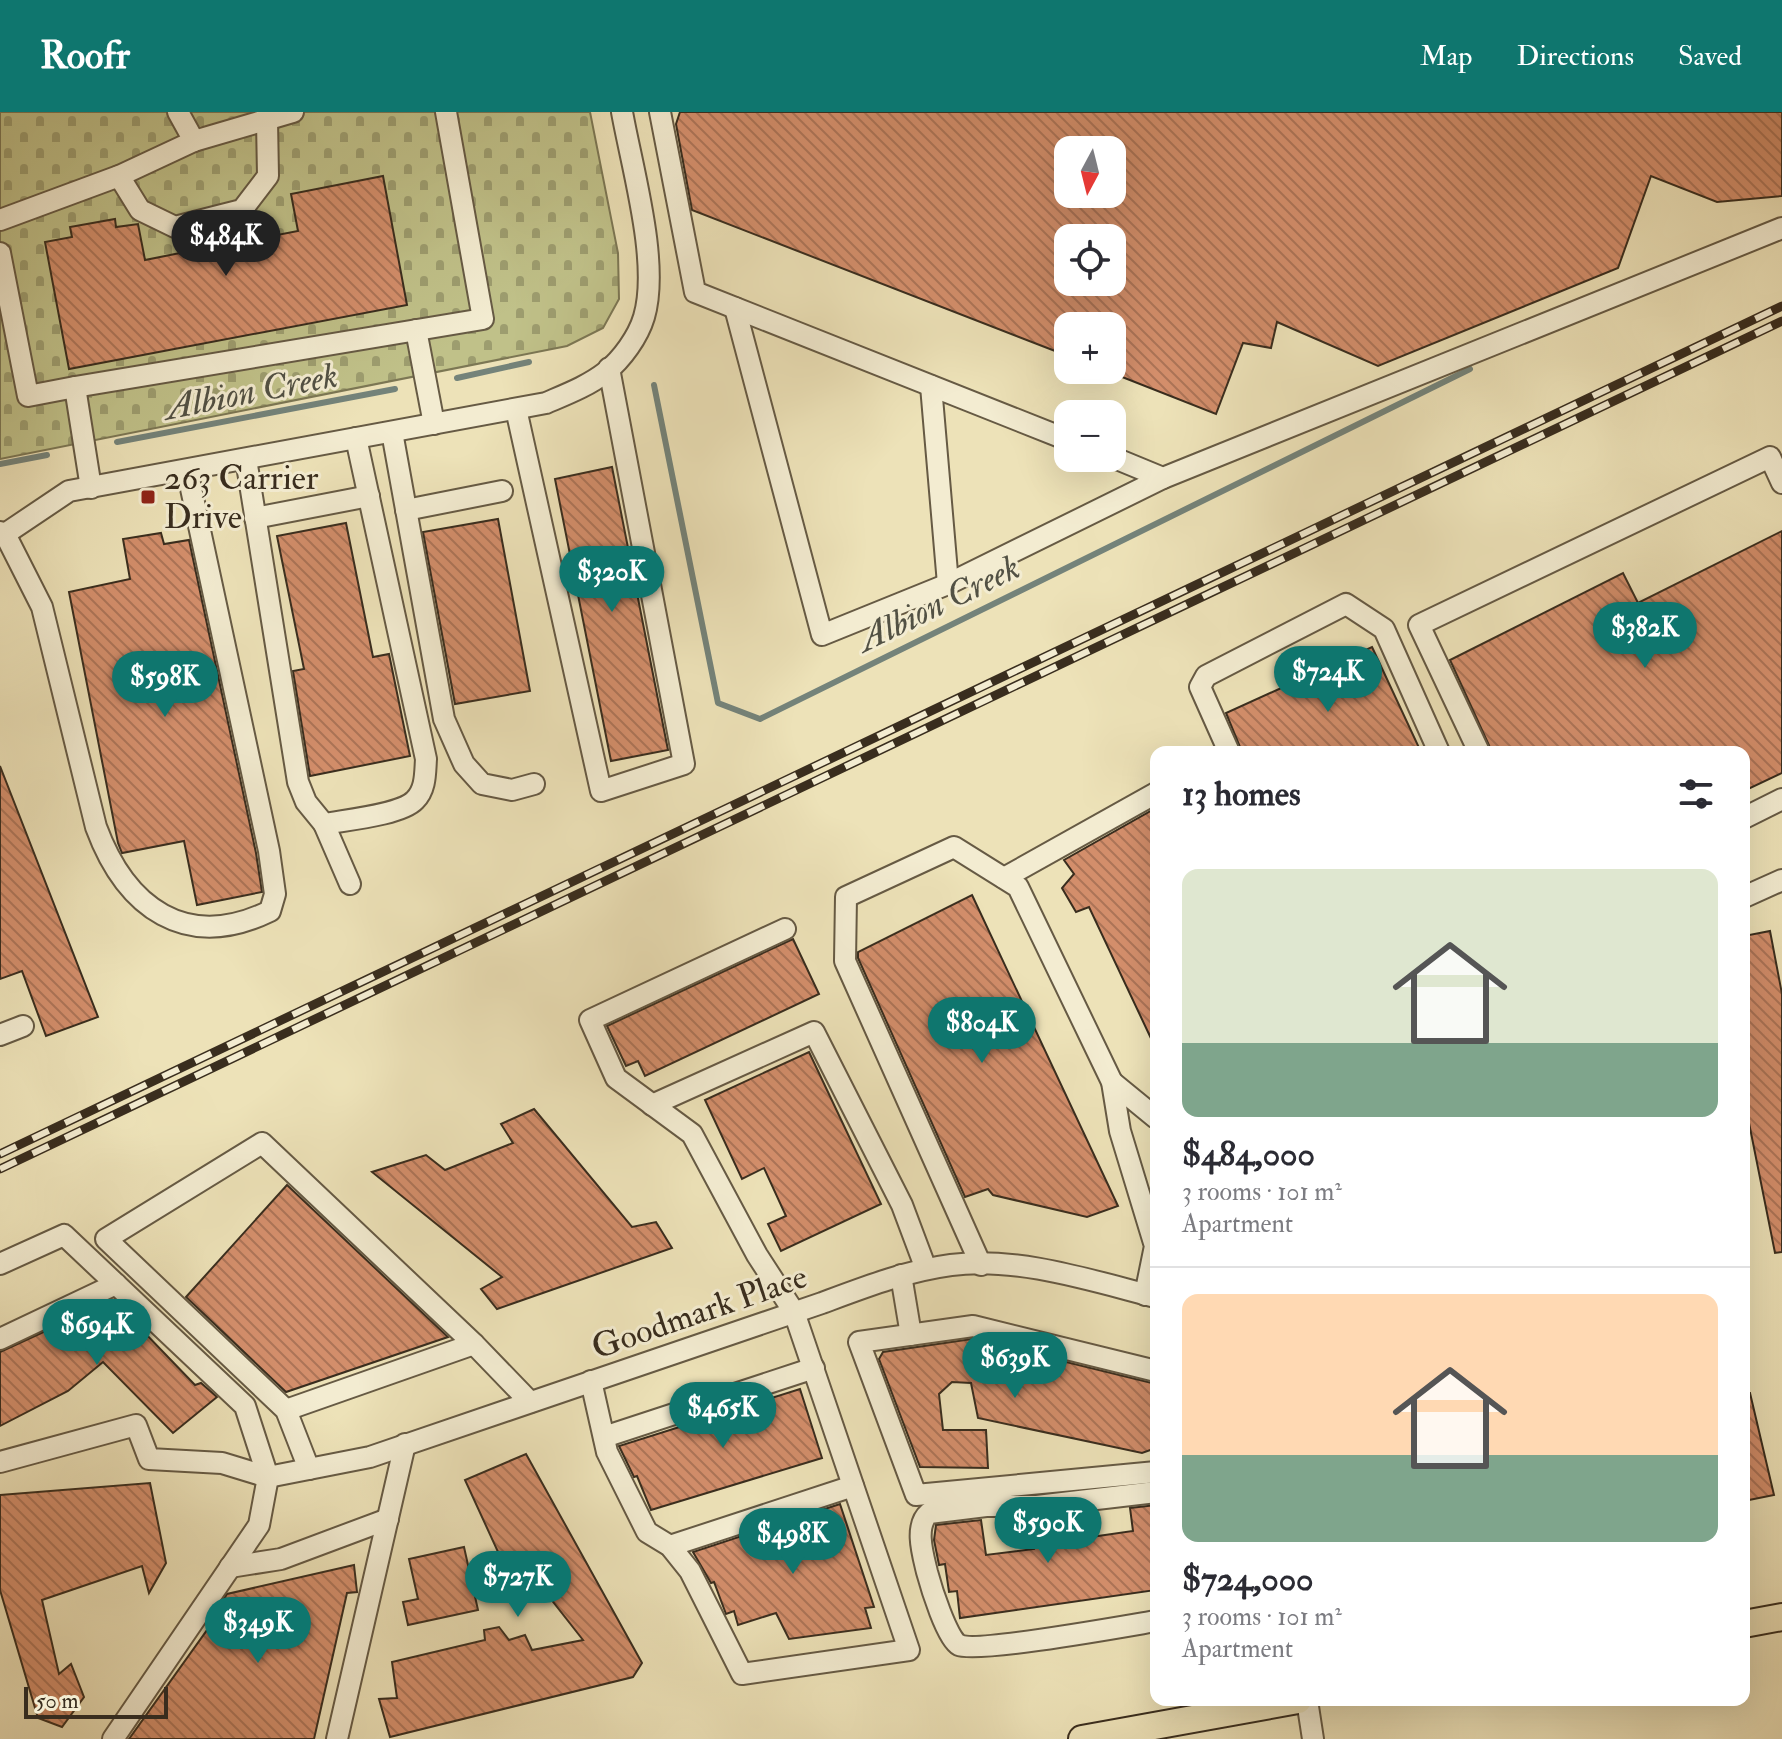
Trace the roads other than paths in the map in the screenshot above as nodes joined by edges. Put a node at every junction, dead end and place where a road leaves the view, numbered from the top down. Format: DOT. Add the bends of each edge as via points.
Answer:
graph roads {
  1 [pos="178,112"];
  2 [pos="293,112"];
  3 [pos="446,112"];
  4 [pos="622,112"];
  5 [pos="660,112"];
  6 [pos="267,121"];
  7 [pos="194,141"];
  8 [pos="119,176"];
  9 [pos="0,220"];
  10 [pos="1782,228"];
  11 [pos="0,253"];
  12 [pos="735,308"];
  13 [pos="416,330"];
  14 [pos="609,368"];
  15 [pos="931,386"];
  16 [pos="75,387"];
  17 [pos="516,409"];
  18 [pos="434,424"];
  19 [pos="392,432"];
  20 [pos="1054,434"];
  21 [pos="356,438"];
  22 [pos="246,459"];
  23 [pos="1126,463"];
  24 [pos="187,470"];
  25 [pos="1163,478"];
  26 [pos="1782,483"];
  27 [pos="91,488"];
  28 [pos="502,491"];
  29 [pos="369,496"];
  30 [pos="406,510"];
  31 [pos="255,518"];
  32 [pos="3,533"];
  33 [pos="948,584"];
  34 [pos="1226,746"];
  35 [pos="1436,746"];
  36 [pos="1476,746"];
  37 [pos="534,784"];
  38 [pos="1150,796"];
  39 [pos="1782,799"];
  40 [pos="1750,815"];
  41 [pos="324,824"];
  42 [pos="1004,878"];
  43 [pos="1782,880"];
  44 [pos="350,884"];
  45 [pos="1750,894"];
  46 [pos="785,929"];
  47 [pos="23,1026"];
  48 [pos="0,1035"];
  49 [pos="1112,1082"];
  50 [pos="652,1105"];
  51 [pos="1150,1113"];
  52 [pos="1150,1230"];
  53 [pos="0,1264"];
  54 [pos="981,1265"];
  55 [pos="926,1269"];
  56 [pos="901,1275"];
  57 [pos="116,1284"];
  58 [pos="1150,1296"];
  59 [pos="794,1312"];
  60 [pos="911,1335"];
  61 [pos="0,1339"];
  62 [pos="474,1344"];
  63 [pos="814,1368"];
  64 [pos="1150,1370"];
  65 [pos="591,1381"];
  66 [pos="530,1402"];
  67 [pos="286,1410"];
  68 [pos="604,1437"];
  69 [pos="405,1444"];
  70 [pos="0,1462"];
  71 [pos="309,1469"];
  72 [pos="1150,1473"];
  73 [pos="268,1477"];
  74 [pos="853,1486"];
  75 [pos="1150,1493"];
  76 [pos="388,1519"];
  77 [pos="670,1546"];
  78 [pos="230,1567"];
  79 [pos="1782,1617"];
  80 [pos="1150,1622"];
  81 [pos="1750,1623"];
  82 [pos="1265,1706"];
  83 [pos="1308,1706"];
  84 [pos="113,1739"];
  85 [pos="337,1739"];
  86 [pos="1082,1739"];
  87 [pos="1313,1739"];
  1 -- 7 [label="street"];
  2 -- 6 [label="street"];
  3 -- 13 [label="street" via="483,319"];
  4 -- 14 [label="street" via="645,236 649,294 639,330"];
  5 -- 12 [label="street" via="695,292"];
  6 -- 7 [label="street"];
  6 -- 8 [label="street" via="268,176 242,210 175,227 140,210"];
  7 -- 8 [label="street"];
  8 -- 9 [label="street"];
  10 -- 25 [label="street"];
  11 -- 16 [label="street" via="28,396"];
  12 -- 15 [label="street"];
  12 -- 33 [label="street" via="822,635"];
  13 -- 16 [label="street"];
  13 -- 18 [label="street"];
  14 -- 17 [label="street" via="569,393"];
  14 -- 17 [label="street" via="684,764 601,791"];
  15 -- 20 [label="street"];
  15 -- 33 [label="street"];
  16 -- 27 [label="street"];
  17 -- 18 [label="street"];
  18 -- 19 [label="street"];
  19 -- 21 [label="street"];
  19 -- 30 [label="street"];
  21 -- 22 [label="street"];
  21 -- 29 [label="street"];
  22 -- 24 [label="street"];
  22 -- 31 [label="street"];
  23 -- 25 [label="street"];
  24 -- 27 [label="street"];
  24 -- 32 [label="street" via="275,894 270,911 247,922 213,928 169,919 143,902 106,854 42,607"];
  25 -- 33 [label="street"];
  26 -- 36 [label="street" via="1770,457 1419,625"];
  27 -- 32 [label="street" via="69,491"];
  28 -- 30 [label="street"];
  29 -- 31 [label="street"];
  29 -- 41 [label="street" via="426,759 425,783 415,800 402,808"];
  30 -- 37 [label="street" via="444,719 464,764 482,784 512,790"];
  31 -- 41 [label="street" via="298,782"];
  34 -- 35 [label="street" via="1200,687 1206,676 1346,604 1384,629"];
  38 -- 42 [label="street"];
  39 -- 40 [label="street"];
  41 -- 44 [label="street"];
  42 -- 49 [label="street" via="1018,887"];
  42 -- 54 [label="street" via="954,847 846,897 845,961"];
  43 -- 45 [label="street"];
  46 -- 50 [label="street" via="590,1020 616,1078"];
  47 -- 48 [label="street"];
  49 -- 51 [label="street"];
  49 -- 52 [label="street" via="1120,1131"];
  50 -- 55 [label="street" via="814,1032 902,1205"];
  50 -- 59 [label="street" via="692,1134"];
  53 -- 57 [label="street" via="64,1235"];
  54 -- 55 [label="street, Goodmark Place"];
  54 -- 58 [label="street, Goodmark Place" via="1019,1266"];
  55 -- 56 [label="street, Goodmark Place"];
  56 -- 59 [label="street, Goodmark Place"];
  56 -- 60 [label="street"];
  57 -- 61 [label="street"];
  57 -- 73 [label="street" via="245,1406"];
  59 -- 63 [label="street"];
  59 -- 65 [label="street, Goodmark Place"];
  60 -- 64 [label="street" via="973,1326"];
  60 -- 72 [label="street" via="859,1342 916,1495"];
  62 -- 66 [label="street"];
  62 -- 67 [label="street"];
  62 -- 67 [label="street" via="262,1143 106,1239"];
  63 -- 68 [label="street"];
  63 -- 74 [label="street"];
  65 -- 66 [label="street, Goodmark Place"];
  65 -- 68 [label="street"];
  66 -- 69 [label="street, Goodmark Place"];
  67 -- 71 [label="street"];
  68 -- 77 [label="street" via="647,1532"];
  69 -- 71 [label="street, Goodmark Place"];
  69 -- 76 [label="street"];
  70 -- 73 [label="street" via="136,1425 149,1459 222,1463"];
  71 -- 73 [label="street, Goodmark Place"];
  73 -- 78 [label="street" via="259,1525"];
  74 -- 77 [label="street"];
  74 -- 77 [label="street" via="909,1650 742,1674 690,1571"];
  75 -- 80 [label="street" via="929,1513 921,1531 928,1574 957,1644 1000,1644"];
  76 -- 78 [label="street" via="281,1559"];
  76 -- 85 [label="street"];
  78 -- 84 [label="street"];
  79 -- 81 [label="main road"];
  82 -- 86 [label="main road"];
  83 -- 87 [label="street"];
}
